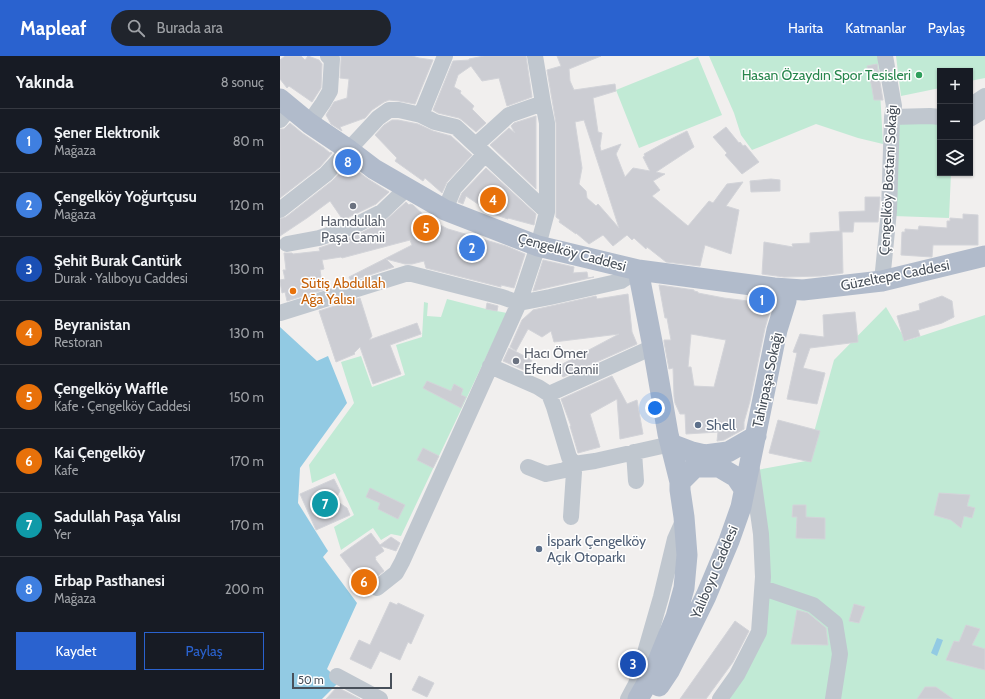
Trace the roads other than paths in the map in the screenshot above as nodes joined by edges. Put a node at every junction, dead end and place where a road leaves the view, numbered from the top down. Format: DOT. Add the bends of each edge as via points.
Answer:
graph roads {
  1 [pos="328,56"];
  2 [pos="445,56"];
  3 [pos="535,56"];
  4 [pos="885,56"];
  5 [pos="985,96"];
  6 [pos="543,103"];
  7 [pos="973,104"];
  8 [pos="283,109"];
  9 [pos="985,110"];
  10 [pos="421,115"];
  11 [pos="892,117"];
  12 [pos="937,117"];
  13 [pos="973,117"];
  14 [pos="309,123"];
  15 [pos="480,149"];
  16 [pos="349,150"];
  17 [pos="407,188"];
  18 [pos="280,210"];
  19 [pos="445,210"];
  20 [pos="547,212"];
  21 [pos="287,244"];
  22 [pos="538,246"];
  23 [pos="985,256"];
  24 [pos="638,270"];
  25 [pos="882,281"];
  26 [pos="787,293"];
  27 [pos="519,303"];
  28 [pos="280,313"];
  29 [pos="653,347"];
  30 [pos="490,366"];
  31 [pos="549,394"];
  32 [pos="756,436"];
  33 [pos="671,444"];
  34 [pos="634,452"];
  35 [pos="750,462"];
  36 [pos="574,464"];
  37 [pos="532,469"];
  38 [pos="636,481"];
  39 [pos="680,482"];
  40 [pos="744,489"];
  41 [pos="570,517"];
  42 [pos="684,517"];
  43 [pos="377,588"];
  44 [pos="762,588"];
  45 [pos="337,676"];
  46 [pos="380,699"];
  47 [pos="628,699"];
  48 [pos="638,699"];
  49 [pos="650,699"];
  50 [pos="720,699"];
  51 [pos="833,699"];
  1 -- 14 [label="street" via="332,59 330,91"];
  2 -- 10 [label="street"];
  3 -- 6 [label="street"];
  4 -- 11 [label="street, Çengelköy Bostanı Sokağı" via="894,106"];
  5 -- 7 [label="street"];
  6 -- 15 [label="street" via="509,115"];
  6 -- 20 [label="street" via="547,123"];
  8 -- 14 [label="main road, Çengelköy Caddesi"];
  9 -- 13 [label="street"];
  10 -- 15 [label="street" via="435,122 456,127"];
  10 -- 16 [label="street" via="389,110 372,123"];
  11 -- 12 [label="street"];
  11 -- 25 [label="street, Çengelköy Bostanı Sokağı" via="889,211"];
  14 -- 16 [label="main road, Çengelköy Caddesi"];
  15 -- 19 [label="street" via="454,188"];
  15 -- 20 [label="street"];
  16 -- 17 [label="main road, Çengelköy Caddesi" via="374,169"];
  16 -- 18 [label="street" via="326,174"];
  17 -- 19 [label="main road, Çengelköy Caddesi"];
  17 -- 21 [label="street" via="382,212 352,228"];
  19 -- 22 [label="main road, Çengelköy Caddesi"];
  20 -- 22 [label="street"];
  22 -- 24 [label="main road, Çengelköy Caddesi"];
  22 -- 27 [label="street"];
  23 -- 25 [label="main road, Güzeltepe Caddesi"];
  24 -- 26 [label="main road, Güzeltepe Caddesi"];
  24 -- 27 [label="street" via="621,281"];
  24 -- 29 [label="main road, Çengelköy Caddesi"];
  25 -- 26 [label="main road, Güzeltepe Caddesi"];
  26 -- 32 [label="main road, Tahirpaşa Sokağı"];
  27 -- 28 [label="street" via="408,273"];
  27 -- 30 [label="street"];
  29 -- 31 [label="street"];
  29 -- 33 [label="main road, Çengelköy Caddesi"];
  30 -- 31 [label="street"];
  30 -- 43 [label="street" via="402,562 396,573"];
  31 -- 36 [label="street" via="569,457"];
  32 -- 33 [label="main road" via="728,452 706,456"];
  32 -- 35 [label="main road, Yalıboyu Caddesi"];
  33 -- 34 [label="street"];
  33 -- 39 [label="main road, Çengelköy Caddesi"];
  34 -- 36 [label="street"];
  34 -- 38 [label="street"];
  35 -- 40 [label="main road, Yalıboyu Caddesi"];
  35 -- 44 [label="street" via="761,534"];
  36 -- 37 [label="street"];
  36 -- 41 [label="street"];
  39 -- 40 [label="main road" via="695,467 719,467 736,477"];
  39 -- 42 [label="main road, Yalıboyu Caddesi"];
  40 -- 49 [label="main road, Yalıboyu Caddesi" via="729,541 706,596 669,671"];
  42 -- 47 [label="street" via="674,539 661,597 636,684"];
  42 -- 48 [label="main road, Yalıboyu Caddesi" via="687,555 684,588 676,617 654,671"];
  44 -- 50 [label="street" via="759,632 737,675"];
  44 -- 51 [label="street" via="813,605 835,623 840,654"];
  45 -- 46 [label="street"];
}
